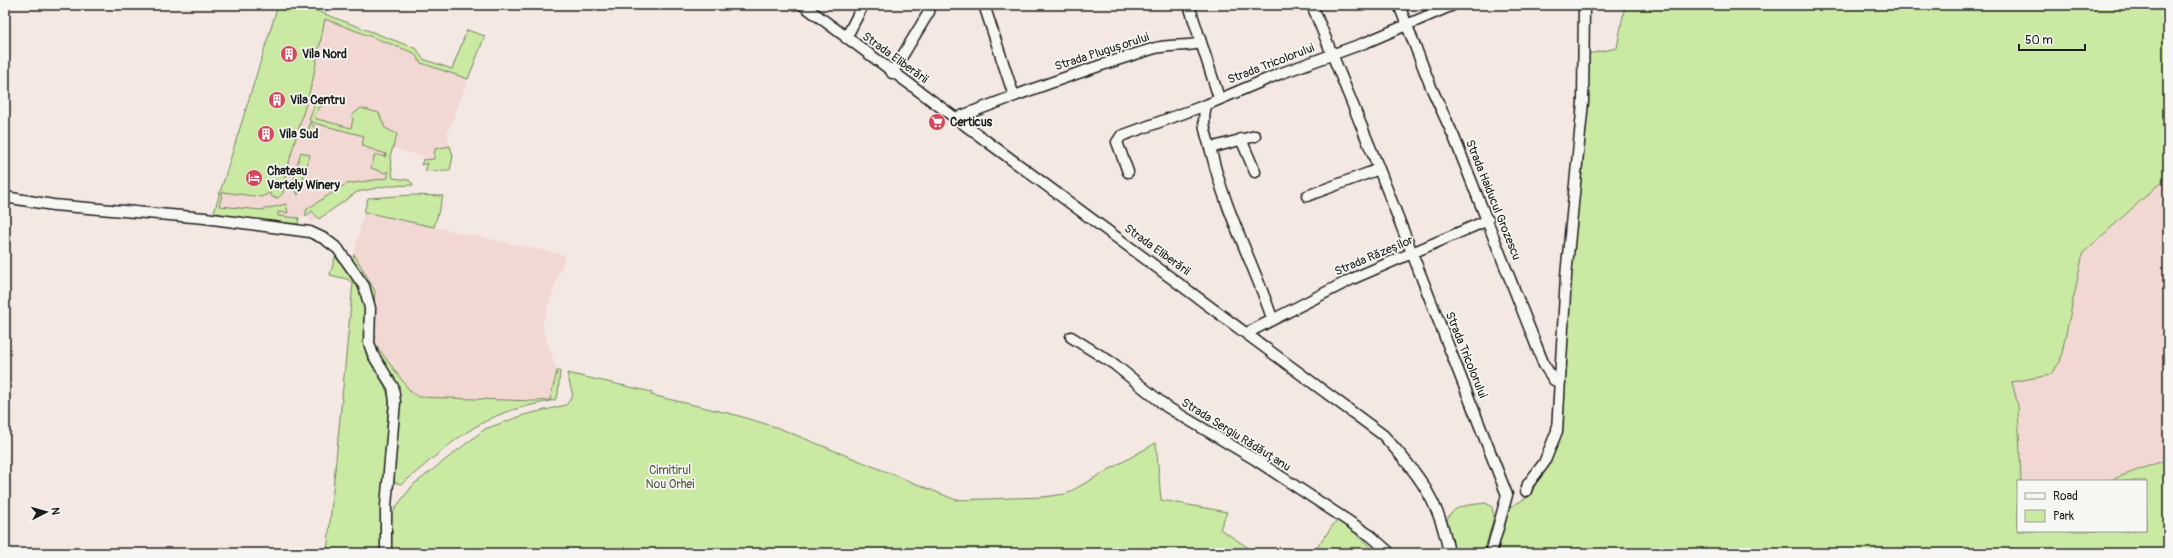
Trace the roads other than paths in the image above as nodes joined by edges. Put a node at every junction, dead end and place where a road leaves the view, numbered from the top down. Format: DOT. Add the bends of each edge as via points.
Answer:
graph roads {
  1 [pos="804,5"];
  2 [pos="863,5"];
  3 [pos="930,5"];
  4 [pos="984,5"];
  5 [pos="1189,5"];
  6 [pos="1312,5"];
  7 [pos="1399,5"];
  8 [pos="1453,5"];
  9 [pos="1584,5"];
  10 [pos="1406,24"];
  11 [pos="846,38"];
  12 [pos="1201,43"];
  13 [pos="1333,55"];
  14 [pos="892,73"];
  15 [pos="1014,96"];
  16 [pos="1220,98"];
  17 [pos="1206,105"];
  18 [pos="956,118"];
  19 [pos="1255,136"];
  20 [pos="1241,139"];
  21 [pos="1210,148"];
  22 [pos="1379,169"];
  23 [pos="1128,172"];
  24 [pos="1255,172"];
  25 [pos="1307,196"];
  26 [pos="5,197"];
  27 [pos="1488,220"];
  28 [pos="1412,254"];
  29 [pos="1272,318"];
  30 [pos="1247,333"];
  31 [pos="1071,336"];
  32 [pos="1560,383"];
  33 [pos="1526,491"];
  34 [pos="386,553"];
  35 [pos="1390,553"];
  36 [pos="1449,553"];
  37 [pos="1491,553"];
  1 -- 11 [label="street, Strada Eliberării"];
  2 -- 11 [label="street"];
  3 -- 14 [label="street" via="929,12"];
  4 -- 15 [label="street"];
  5 -- 12 [label="street"];
  6 -- 13 [label="street, Strada Tricolorului"];
  7 -- 10 [label="street, Strada Haiducul Grozescu"];
  8 -- 10 [label="street"];
  9 -- 32 [label="street" via="1580,142 1566,276"];
  10 -- 13 [label="street"];
  10 -- 27 [label="street, Strada Haiducul Grozescu"];
  11 -- 14 [label="street, Strada Eliberării"];
  12 -- 15 [label="street, Strada Plugușorului" via="1154,48"];
  12 -- 16 [label="street"];
  13 -- 16 [label="street, Strada Tricolorului"];
  13 -- 22 [label="street, Strada Tricolorului"];
  14 -- 18 [label="street, Strada Eliberării"];
  15 -- 18 [label="street, Strada Plugușorului"];
  16 -- 17 [label="street"];
  17 -- 21 [label="street" via="1203,128"];
  17 -- 23 [label="street" via="1118,138 1117,142"];
  18 -- 30 [label="street, Strada Eliberării"];
  19 -- 20 [label="street"];
  20 -- 21 [label="street"];
  20 -- 24 [label="street"];
  21 -- 29 [label="street" via="1229,215"];
  22 -- 25 [label="street"];
  22 -- 28 [label="street, Strada Tricolorului"];
  26 -- 34 [label="street" via="53,205 198,217 310,232 338,249 364,286 370,308 369,343 373,355 392,387 395,402 386,506"];
  27 -- 28 [label="street, Strada Răzeșilor"];
  27 -- 32 [label="street, Strada Haiducul Grozescu" via="1544,365 1554,380"];
  28 -- 29 [label="street, Strada Răzeșilor" via="1352,279"];
  28 -- 37 [label="street, Strada Tricolorului" via="1507,495"];
  29 -- 30 [label="street, Strada Răzeșilor"];
  30 -- 36 [label="street, Strada Eliberării" via="1355,412 1382,434 1404,457 1438,509"];
  31 -- 35 [label="street, Strada Sergiu Rădăuțanu" via="1114,364 1167,407 1256,460 1371,536"];
  32 -- 33 [label="street" via="1557,431 1544,463 1528,484"];
}
